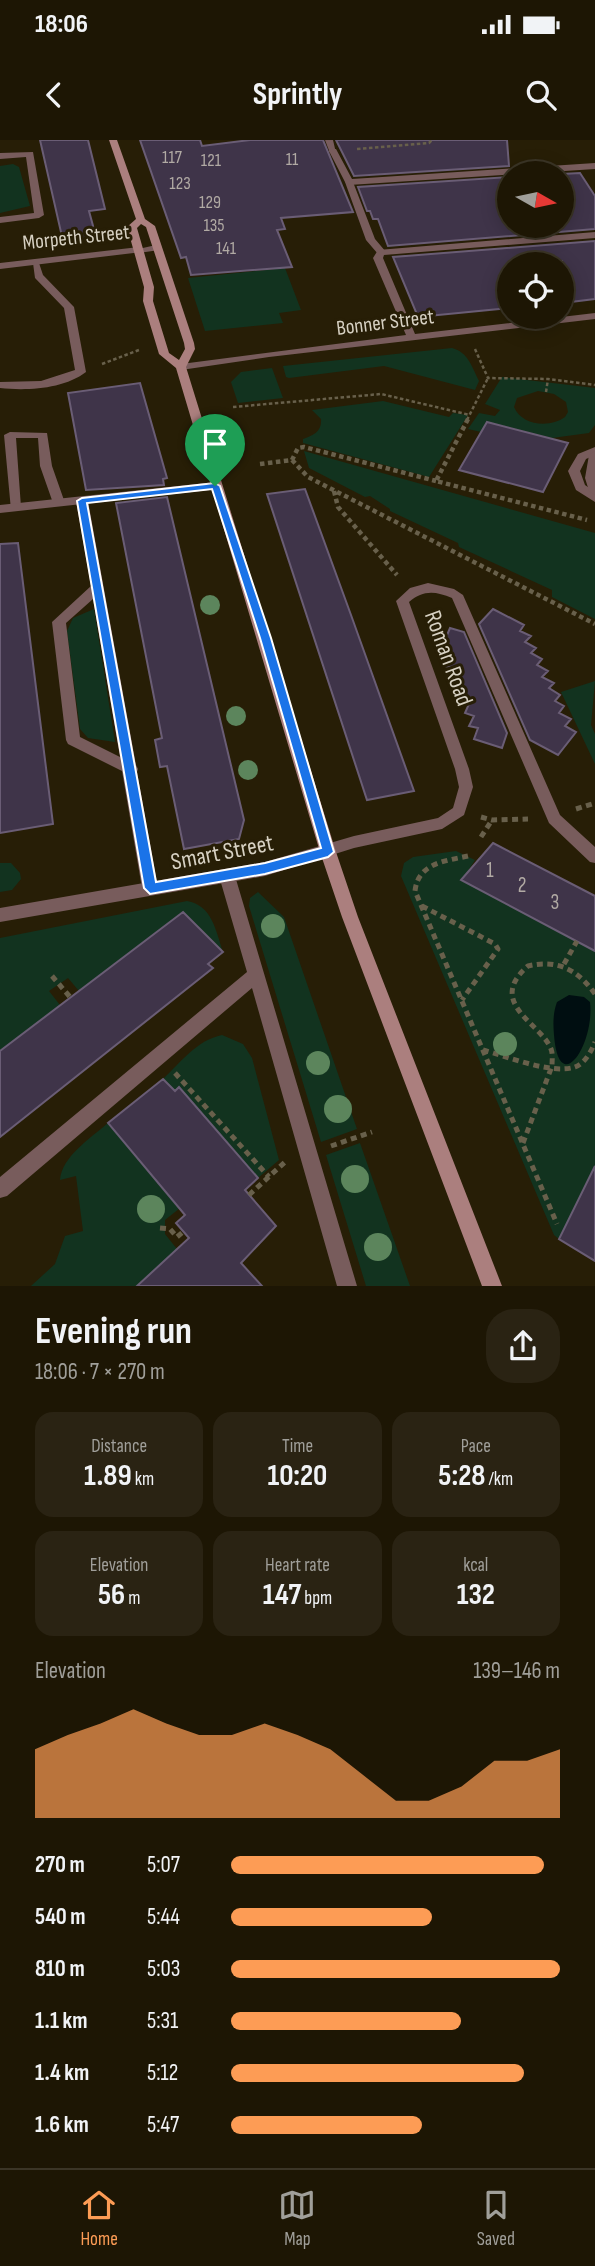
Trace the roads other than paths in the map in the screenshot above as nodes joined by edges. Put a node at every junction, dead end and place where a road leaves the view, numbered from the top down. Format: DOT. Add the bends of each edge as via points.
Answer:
graph roads {
  1 [pos="113,140"];
  2 [pos="331,146"];
  3 [pos="0,156"];
  4 [pos="595,166"];
  5 [pos="349,182"];
  6 [pos="0,220"];
  7 [pos="141,220"];
  8 [pos="595,235"];
  9 [pos="156,248"];
  10 [pos="139,250"];
  11 [pos="381,252"];
  12 [pos="36,263"];
  13 [pos="0,266"];
  14 [pos="595,316"];
  15 [pos="412,338"];
  16 [pos="181,367"];
  17 [pos="0,385"];
  18 [pos="595,453"];
  19 [pos="215,486"];
  20 [pos="595,491"];
  21 [pos="595,498"];
  22 [pos="82,501"];
  23 [pos="58,503"];
  24 [pos="15,507"];
  25 [pos="0,509"];
  26 [pos="98,587"];
  27 [pos="131,769"];
  28 [pos="328,852"];
  29 [pos="595,857"];
  30 [pos="227,876"];
  31 [pos="150,888"];
  32 [pos="0,915"];
  33 [pos="254,976"];
  34 [pos="0,1189"];
  35 [pos="341,1283"];
  36 [pos="492,1286"];
  1 -- 7 [label="main road"];
  2 -- 5 [label="street"];
  3 -- 6 [label="street" via="30,154 39,215"];
  4 -- 5 [label="street"];
  5 -- 11 [label="street" via="371,240"];
  7 -- 9 [label="main road" via="150,226"];
  7 -- 10 [label="main road" via="132,227"];
  8 -- 11 [label="street"];
  9 -- 10 [label="street, Morpeth Street"];
  9 -- 16 [label="main road" via="191,349"];
  10 -- 12 [label="street, Morpeth Street"];
  10 -- 16 [label="main road" via="164,354"];
  11 -- 15 [label="street" via="378,258"];
  12 -- 13 [label="street, Morpeth Street"];
  12 -- 17 [label="street" via="38,276 69,307 81,372 44,386"];
  14 -- 15 [label="street, Bonner Street"];
  15 -- 16 [label="street, Bonner Street"];
  16 -- 19 [label="main road"];
  18 -- 20 [label="street" via="591,478"];
  18 -- 21 [label="street" via="582,457 575,471 580,487"];
  19 -- 22 [label="street"];
  19 -- 28 [label="main road"];
  22 -- 23 [label="street"];
  22 -- 26 [label="street"];
  23 -- 24 [label="street"];
  23 -- 24 [label="street" via="46,466 43,435 10,435"];
  24 -- 25 [label="street"];
  26 -- 27 [label="street"];
  26 -- 27 [label="street" via="59,622 74,740"];
  27 -- 31 [label="street"];
  28 -- 29 [label="street, Roman Road" via="442,823 459,811 466,787 462,769 402,601 411,591 424,587 457,595 554,819"];
  28 -- 30 [label="street, Smart Street"];
  28 -- 36 [label="main road"];
  30 -- 31 [label="street, Smart Street"];
  30 -- 33 [label="street"];
  31 -- 32 [label="street, Smart Street"];
  33 -- 34 [label="street"];
  33 -- 35 [label="street"];
}
